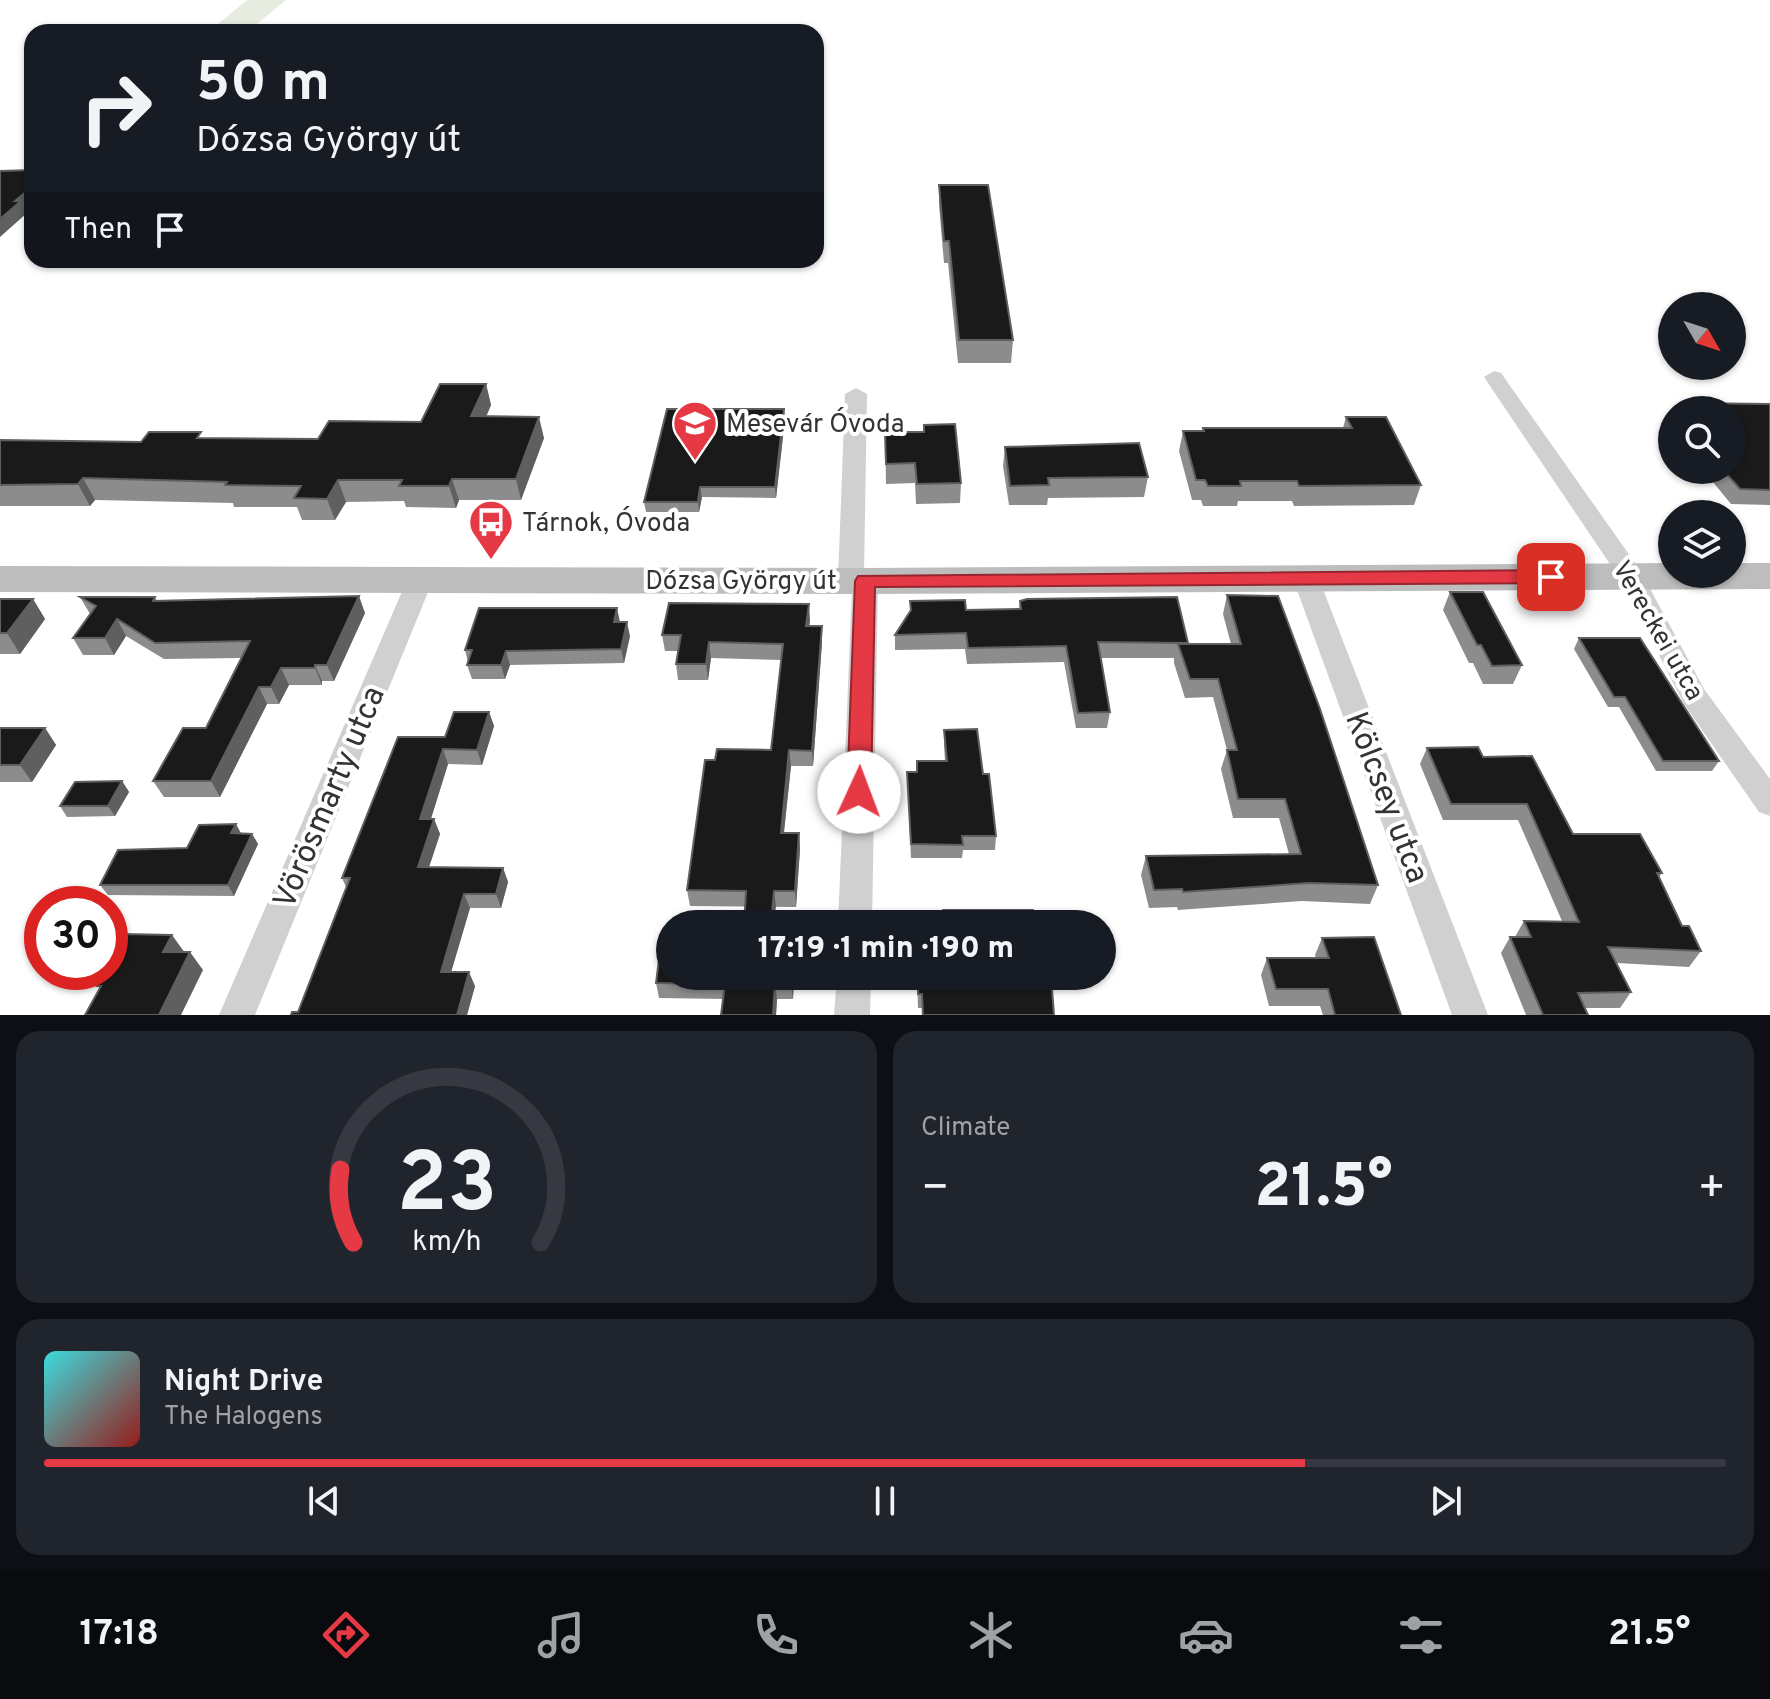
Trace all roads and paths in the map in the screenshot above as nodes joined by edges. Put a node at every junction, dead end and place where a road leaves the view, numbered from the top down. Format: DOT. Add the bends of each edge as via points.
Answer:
graph roads {
  1 [pos="1494,377"];
  2 [pos="856,394"];
  3 [pos="1631,576"];
  4 [pos="1770,576"];
  5 [pos="0,579"];
  6 [pos="1306,579"];
  7 [pos="420,580"];
  8 [pos="858,581"];
  9 [pos="1770,803"];
  10 [pos="855,910"];
  11 [pos="853,990"];
  12 [pos="237,1015"];
  13 [pos="852,1015"];
  14 [pos="1470,1015"];
  1 -- 3 [label="street, Vereckei utca"];
  2 -- 8 [label="street"];
  3 -- 4 [label="street, Dózsa György út"];
  3 -- 6 [label="street, Dózsa György út"];
  3 -- 9 [label="street, Vereckei utca" via="1694,696"];
  5 -- 7 [label="street, Dózsa György út"];
  6 -- 8 [label="street, Dózsa György út"];
  6 -- 14 [label="street, Kölcsey utca"];
  7 -- 8 [label="street, Dózsa György út"];
  7 -- 12 [label="street, Vörösmarty utca"];
  8 -- 10 [label="street"];
  11 -- 13 [label="street"];
}
